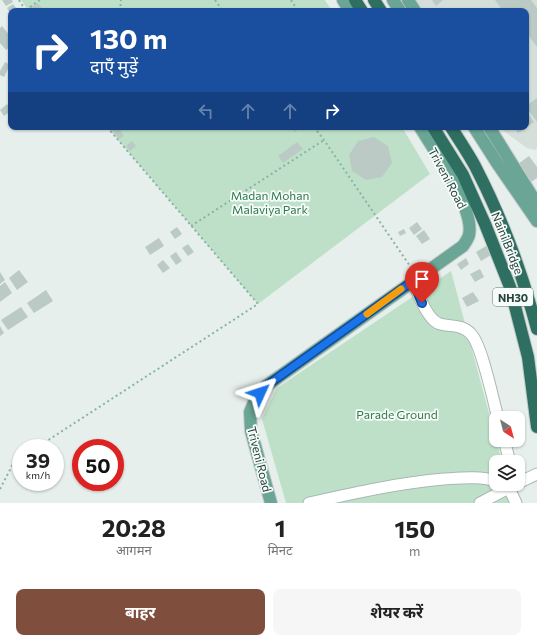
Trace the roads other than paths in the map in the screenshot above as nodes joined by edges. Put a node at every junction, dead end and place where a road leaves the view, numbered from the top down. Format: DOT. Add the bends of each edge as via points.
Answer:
graph roads {
  1 [pos="422,130"];
  2 [pos="435,130"];
  3 [pos="453,130"];
  4 [pos="476,130"];
  5 [pos="491,130"];
  6 [pos="531,197"];
  7 [pos="537,221"];
  8 [pos="415,280"];
  9 [pos="537,329"];
  10 [pos="496,411"];
  11 [pos="537,427"];
  12 [pos="537,474"];
  13 [pos="525,479"];
  14 [pos="489,481"];
  15 [pos="501,491"];
  16 [pos="514,491"];
  17 [pos="271,503"];
  18 [pos="308,503"];
  19 [pos="480,503"];
  20 [pos="516,503"];
  1 -- 8 [label="main road, Triveni Road" via="451,179 465,209 469,222 469,236 463,246"];
  2 -- 11 [label="highway, Naini Bridge / NH30" via="463,175 486,224 510,287 528,357"];
  3 -- 9 [label="highway, Naini Bridge / NH30" via="485,186 516,257"];
  4 -- 6 [label="main road"];
  5 -- 6 [label="main road"];
  6 -- 7 [label="main road"];
  8 -- 10 [label="street" via="422,303 435,322 462,328 472,335 478,347"];
  8 -- 17 [label="main road, Triveni Road" via="266,386 254,400 250,412 251,431"];
  12 -- 13 [label="street"];
  14 -- 18 [label="street" via="475,478 428,480"];
  15 -- 19 [label="street"];
  16 -- 20 [label="street"];
}
